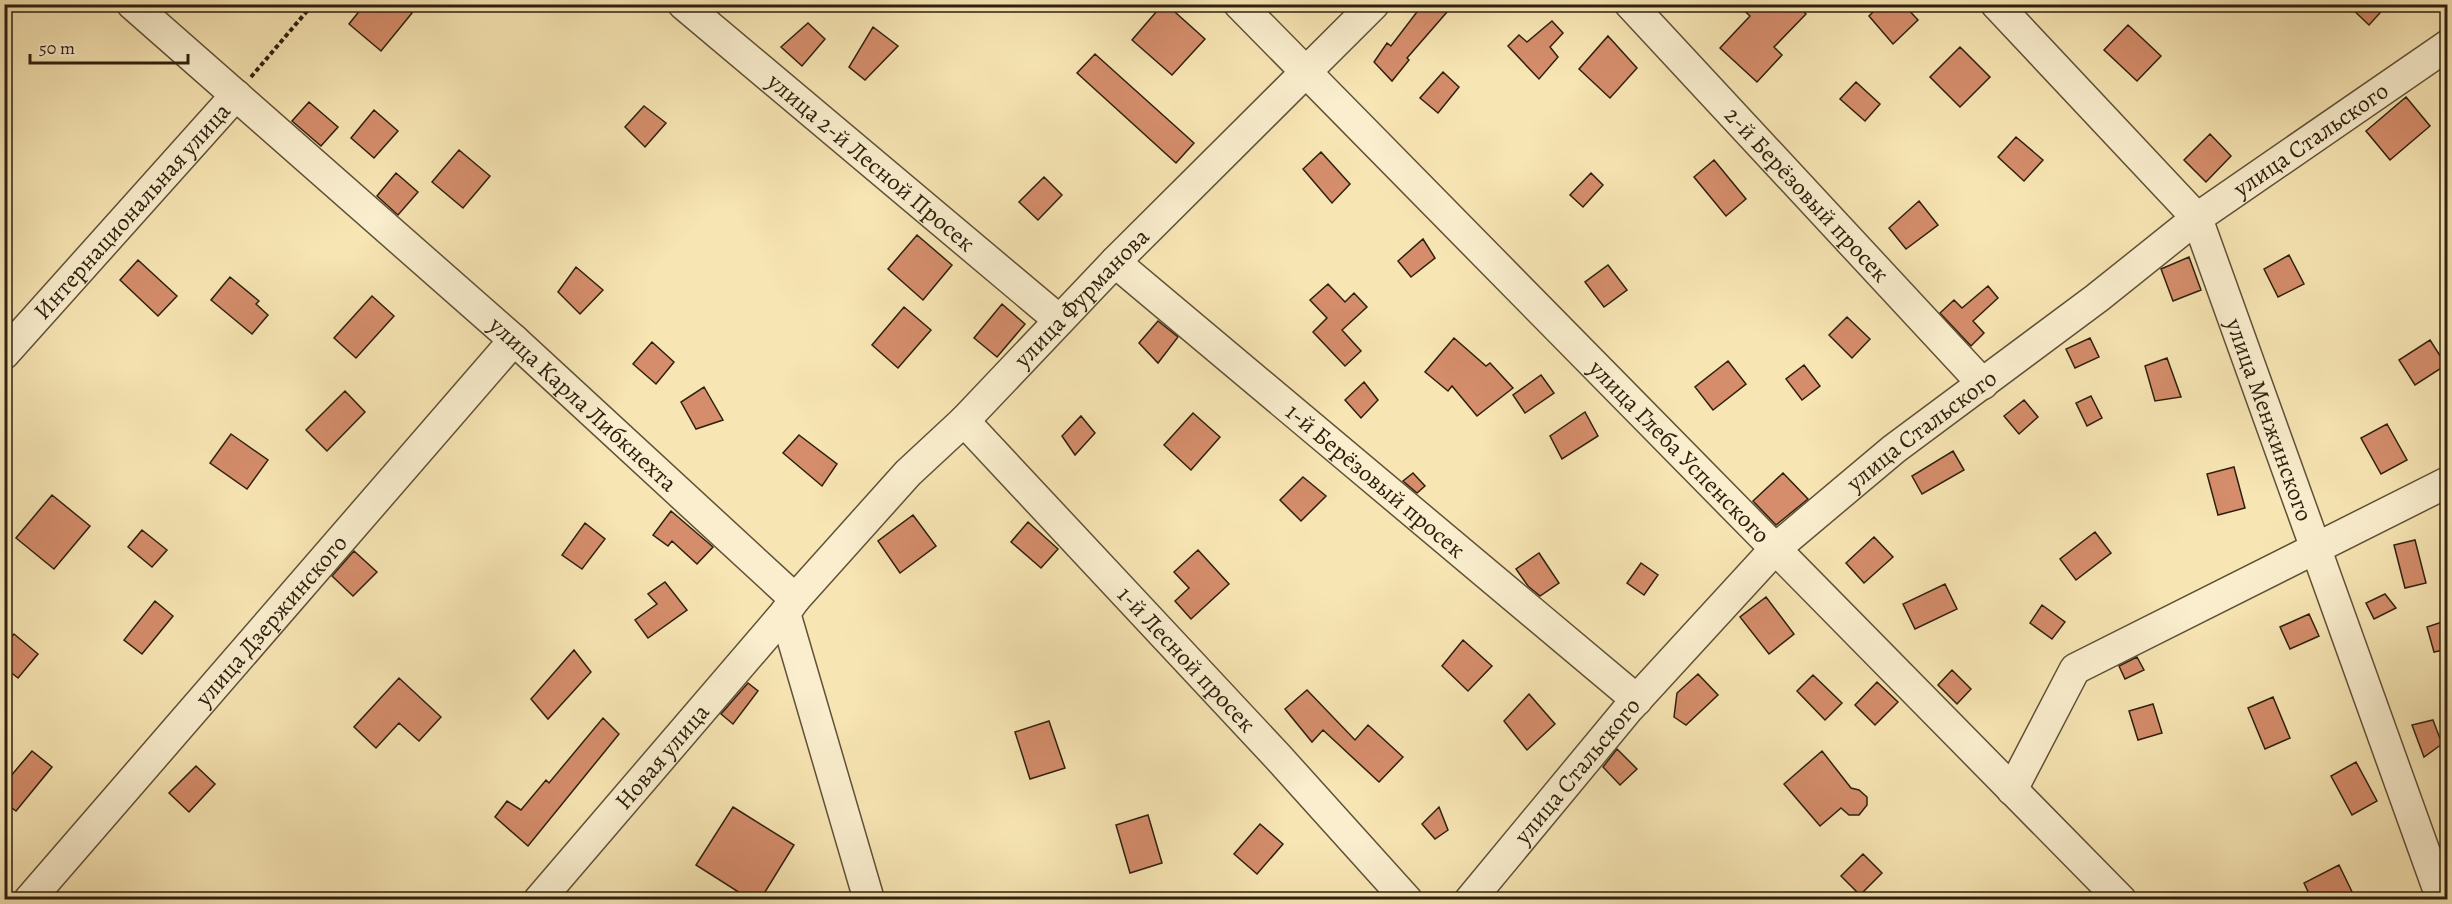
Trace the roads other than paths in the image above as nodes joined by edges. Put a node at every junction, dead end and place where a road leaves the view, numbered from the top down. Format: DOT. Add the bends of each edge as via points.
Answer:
graph roads {
  1 [pos="132,4"];
  2 [pos="683,4"];
  3 [pos="1239,4"];
  4 [pos="1374,4"];
  5 [pos="1630,4"];
  6 [pos="1996,4"];
  7 [pos="2448,45"];
  8 [pos="1306,74"];
  9 [pos="236,95"];
  10 [pos="2197,218"];
  11 [pos="1115,262"];
  12 [pos="1059,320"];
  13 [pos="514,340"];
  14 [pos="4,354"];
  15 [pos="1983,384"];
  16 [pos="964,421"];
  17 [pos="2448,482"];
  18 [pos="2314,547"];
  19 [pos="1775,549"];
  20 [pos="790,606"];
  21 [pos="1637,700"];
  22 [pos="2012,790"];
  23 [pos="29,900"];
  24 [pos="539,900"];
  25 [pos="869,900"];
  26 [pos="1407,900"];
  27 [pos="1470,900"];
  28 [pos="2121,900"];
  29 [pos="2442,900"];
  1 -- 9 [label="street, улица Карла Либкнехта"];
  2 -- 12 [label="street, улица 2-й Лесной Просек"];
  3 -- 8 [label="street, улица Глеба Успенского"];
  4 -- 8 [label="street, улица Фурманова"];
  5 -- 15 [label="street, 2-й Берёзовый просек"];
  6 -- 10 [label="street, улица Менжинского"];
  7 -- 10 [label="street, улица Стальского"];
  8 -- 11 [label="street, улица Фурманова"];
  8 -- 19 [label="street, улица Глеба Успенского"];
  9 -- 13 [label="street, улица Карла Либкнехта"];
  9 -- 14 [label="street, Интернациональная улица"];
  10 -- 15 [label="street, улица Стальского"];
  10 -- 18 [label="street, улица Менжинского"];
  11 -- 12 [label="street, улица Фурманова"];
  11 -- 21 [label="street, 1-й Берёзовый просек"];
  12 -- 16 [label="street, улица Фурманова"];
  13 -- 20 [label="street, улица Карла Либкнехта"];
  13 -- 23 [label="street, улица Дзержинского"];
  15 -- 19 [label="street, улица Стальского" via="1894,449"];
  16 -- 20 [label="street, улица Фурманова" via="908,473"];
  16 -- 26 [label="street, 1-й Лесной просек"];
  17 -- 18 [label="street"];
  18 -- 22 [label="street" via="2075,669"];
  18 -- 29 [label="street, улица Менжинского"];
  19 -- 21 [label="street, улица Стальского"];
  19 -- 22 [label="street, улица Глеба Успенского"];
  20 -- 24 [label="street, Новая улица"];
  20 -- 25 [label="street"];
  21 -- 27 [label="street, улица Стальского"];
  22 -- 28 [label="street, улица Глеба Успенского"];
}
